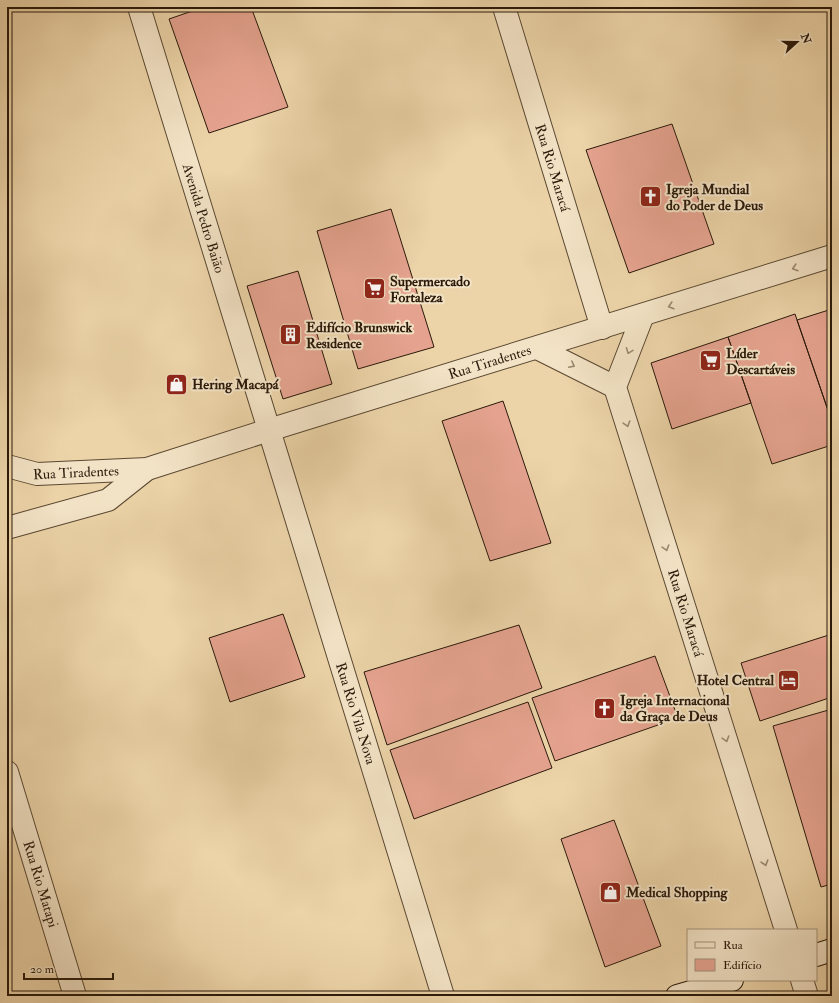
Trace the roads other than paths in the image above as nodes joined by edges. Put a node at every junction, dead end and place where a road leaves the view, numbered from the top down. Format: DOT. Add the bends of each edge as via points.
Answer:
graph roads {
  1 [pos="139,7"];
  2 [pos="504,7"];
  3 [pos="832,256"];
  4 [pos="643,315"];
  5 [pos="602,328"];
  6 [pos="537,348"];
  7 [pos="615,387"];
  8 [pos="269,430"];
  9 [pos="7,466"];
  10 [pos="147,469"];
  11 [pos="7,528"];
  12 [pos="7,772"];
  13 [pos="786,929"];
  14 [pos="832,950"];
  15 [pos="817,955"];
  16 [pos="729,981"];
  17 [pos="802,981"];
  18 [pos="75,996"];
  19 [pos="443,996"];
  20 [pos="677,996"];
  21 [pos="807,996"];
  1 -- 8 [label="street, Avenida Pedro Baião"];
  2 -- 5 [label="street, Rua Rio Maracá"];
  3 -- 4 [label="street, Rua Tiradentes, one-way"];
  4 -- 5 [label="street, Rua Tiradentes"];
  4 -- 7 [label="street, one-way"];
  5 -- 6 [label="street, Rua Tiradentes"];
  6 -- 7 [label="street, one-way"];
  6 -- 8 [label="street, Rua Tiradentes"];
  7 -- 13 [label="street, Rua Rio Maracá, one-way"];
  8 -- 10 [label="street, Rua Tiradentes"];
  8 -- 19 [label="street, Rua Rio Vila Nova"];
  9 -- 10 [label="street, Rua Tiradentes" via="36,474"];
  10 -- 11 [label="street, Rua Tiradentes" via="108,500"];
  12 -- 18 [label="street, Rua Rio Matapi"];
  14 -- 15 [label="street"];
  16 -- 20 [label="street"];
  17 -- 21 [label="street"];
}
